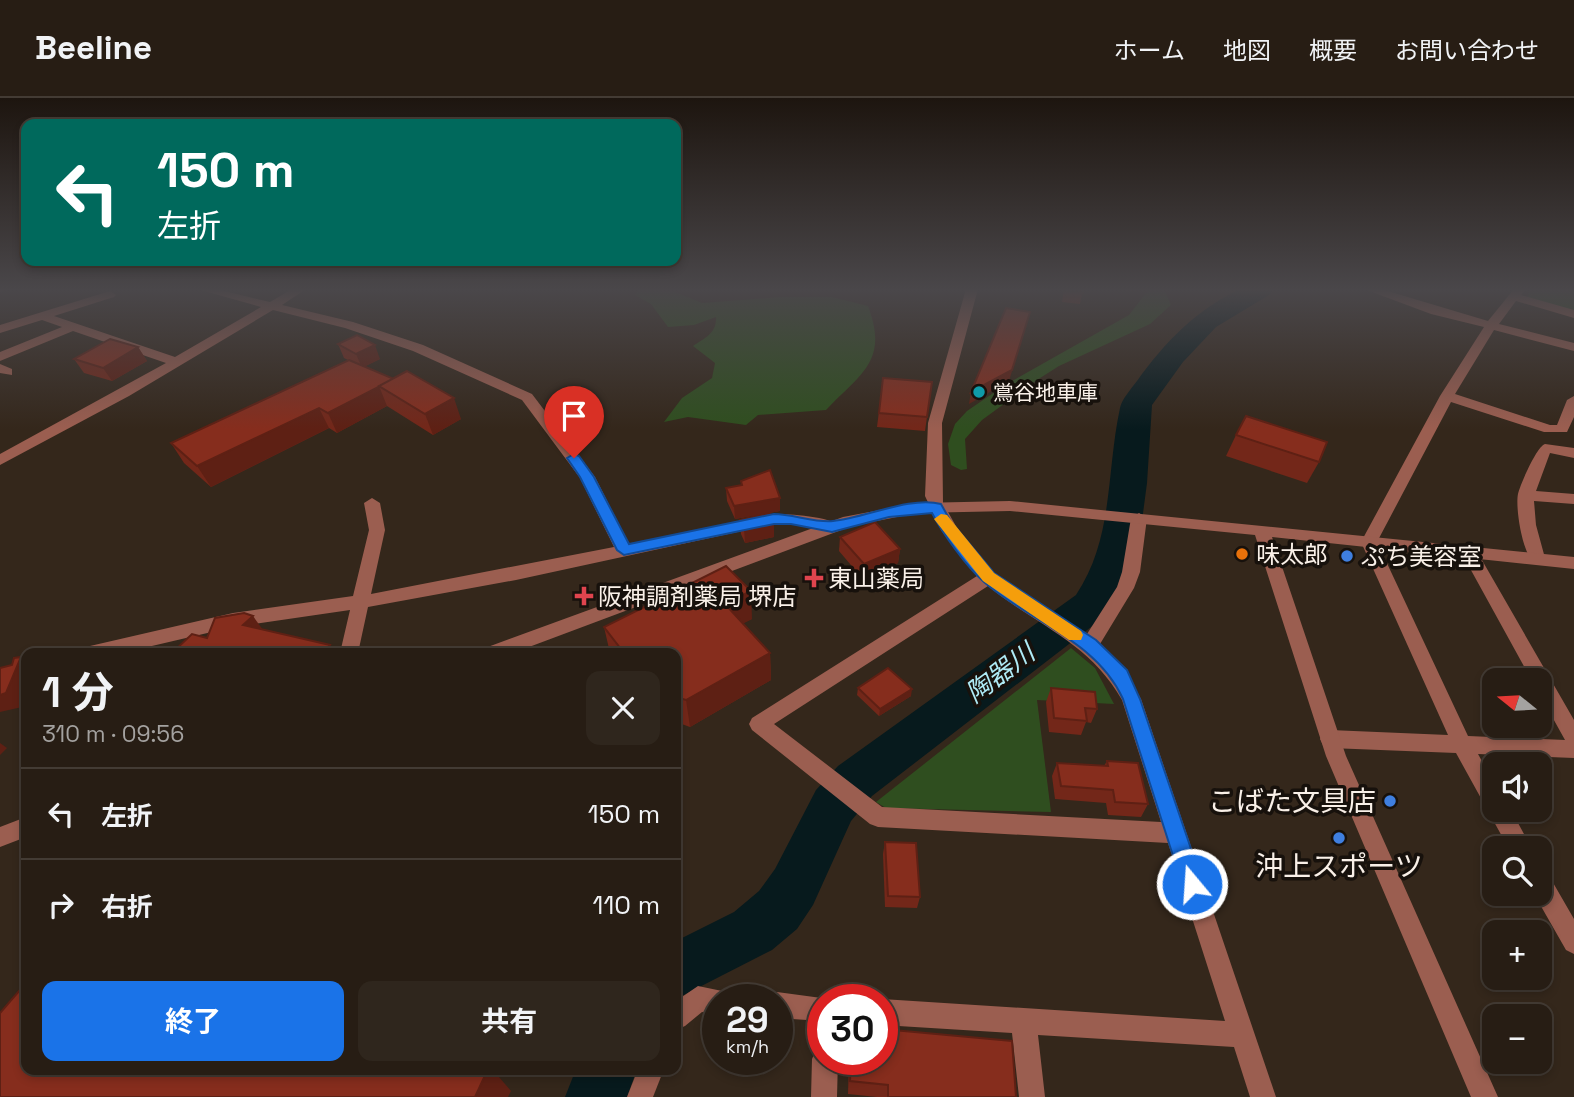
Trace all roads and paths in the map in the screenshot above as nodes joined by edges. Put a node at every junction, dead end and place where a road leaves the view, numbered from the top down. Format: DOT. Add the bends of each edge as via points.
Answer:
graph roads {
  1 [pos="51,336"];
  2 [pos="98,336"];
  3 [pos="222,336"];
  4 [pos="381,336"];
  5 [pos="959,336"];
  6 [pos="1485,336"];
  7 [pos="1533,336"];
  8 [pos="1574,347"];
  9 [pos="0,357"];
  10 [pos="177,362"];
  11 [pos="1447,396"];
  12 [pos="1574,400"];
  13 [pos="1574,453"];
  14 [pos="0,460"];
  15 [pos="1525,495"];
  16 [pos="1574,499"];
  17 [pos="372,503"];
  18 [pos="936,508"];
  19 [pos="1135,518"];
  20 [pos="832,527"];
  21 [pos="1262,532"];
  22 [pos="1369,542"];
  23 [pos="624,550"];
  24 [pos="1469,552"];
  25 [pos="1537,558"];
  26 [pos="1573,564"];
  27 [pos="989,577"];
  28 [pos="360,602"];
  29 [pos="1082,639"];
  30 [pos="112,648"];
  31 [pos="350,648"];
  32 [pos="505,648"];
  33 [pos="1574,737"];
  34 [pos="1330,738"];
  35 [pos="1462,744"];
  36 [pos="1574,748"];
  37 [pos="1482,780"];
  38 [pos="21,829"];
  39 [pos="1175,833"];
  40 [pos="0,837"];
  41 [pos="1552,897"];
  42 [pos="1567,916"];
  43 [pos="1574,942"];
  44 [pos="702,999"];
  45 [pos="681,1013"];
  46 [pos="898,1013"];
  47 [pos="1023,1021"];
  48 [pos="1242,1035"];
  49 [pos="648,1075"];
  50 [pos="825,1075"];
  51 [pos="640,1097"];
  52 [pos="824,1097"];
  53 [pos="1032,1097"];
  54 [pos="1263,1097"];
  55 [pos="1485,1097"];
  1 -- 9 [label="street"];
  2 -- 10 [label="street"];
  3 -- 10 [label="street"];
  4 -- 23 [label="street" via="458,363 527,397 587,477"];
  5 -- 18 [label="street" via="935,423"];
  6 -- 11 [label="street"];
  7 -- 8 [label="street"];
  10 -- 14 [label="street"];
  11 -- 12 [label="street" via="1549,429 1562,429"];
  11 -- 22 [label="street"];
  13 -- 15 [label="street" via="1545,448"];
  15 -- 16 [label="street"];
  15 -- 25 [label="street" via="1524,516"];
  17 -- 28 [label="street" via="377,530"];
  18 -- 19 [label="street" via="1010,506"];
  18 -- 20 [label="street" via="889,513"];
  18 -- 27 [label="street"];
  19 -- 21 [label="street"];
  19 -- 29 [label="street" via="1131,572 1125,588"];
  20 -- 23 [label="street" via="774,519"];
  20 -- 32 [label="street"];
  21 -- 22 [label="street"];
  21 -- 34 [label="street"];
  22 -- 24 [label="street"];
  22 -- 35 [label="street"];
  23 -- 28 [label="street"];
  24 -- 25 [label="street"];
  24 -- 33 [label="street"];
  25 -- 26 [label="street"];
  27 -- 29 [label="street"];
  27 -- 39 [label="street" via="759,724 878,817"];
  28 -- 30 [label="street" via="233,620"];
  28 -- 31 [label="street"];
  29 -- 39 [label="street" via="1121,675"];
  34 -- 35 [label="street"];
  34 -- 55 [label="street"];
  35 -- 36 [label="street"];
  35 -- 37 [label="street"];
  38 -- 40 [label="street"];
  39 -- 48 [label="street"];
  41 -- 42 [label="street"];
  42 -- 43 [label="street"];
  44 -- 45 [label="street"];
  46 -- 47 [label="street"];
  47 -- 48 [label="street"];
  47 -- 53 [label="street"];
  48 -- 54 [label="street"];
  49 -- 51 [label="street"];
  50 -- 52 [label="street"];
}
